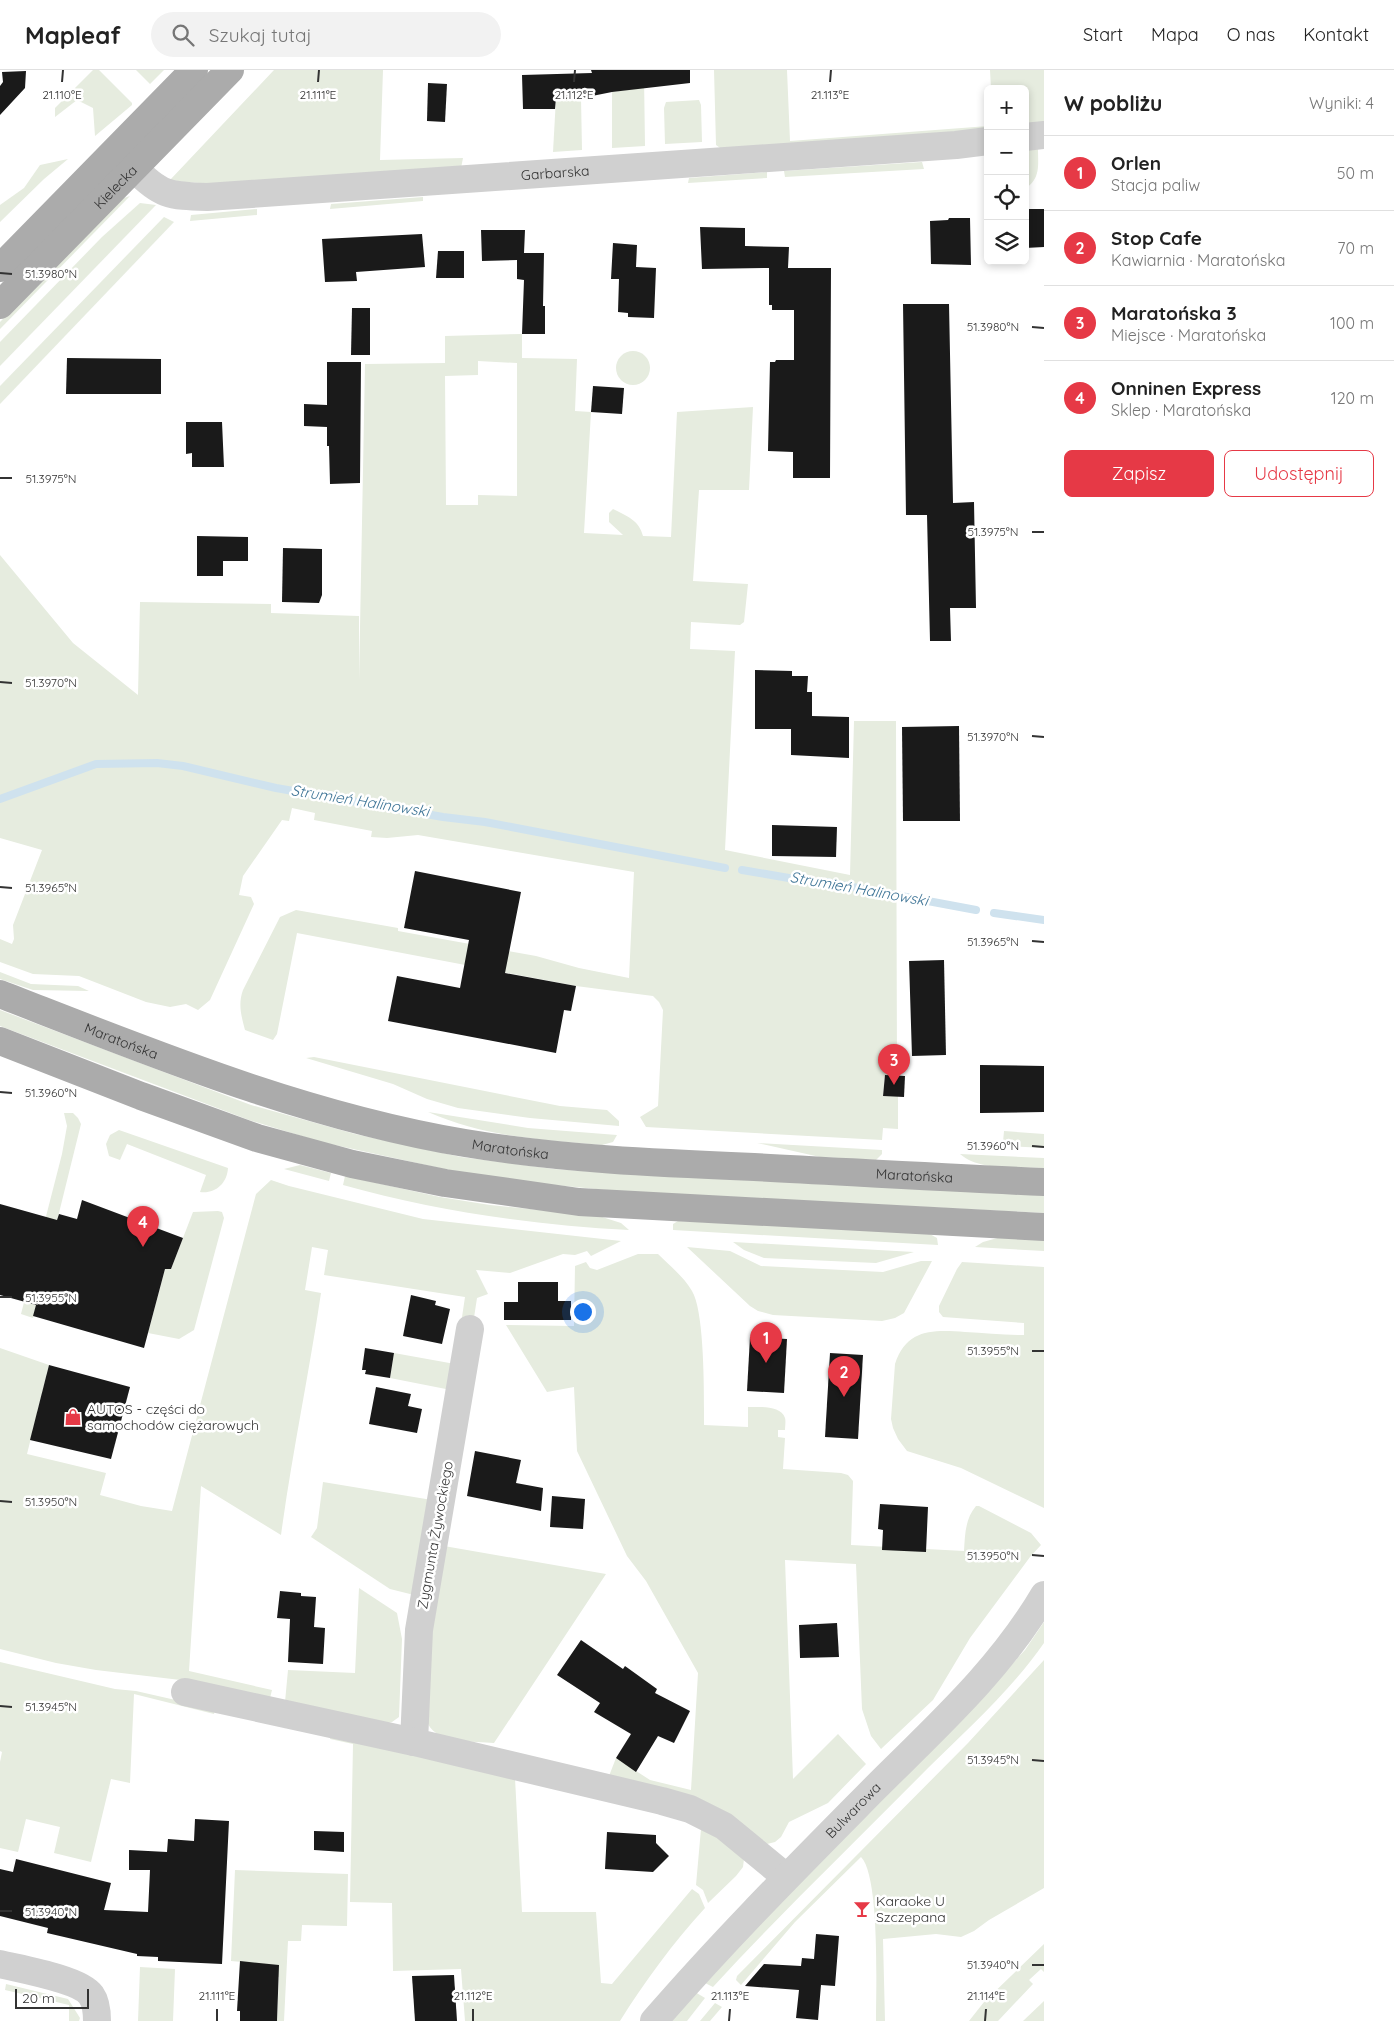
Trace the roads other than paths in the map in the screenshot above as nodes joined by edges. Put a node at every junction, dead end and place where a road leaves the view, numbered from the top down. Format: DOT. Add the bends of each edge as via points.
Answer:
graph roads {
  1 [pos="194,70"];
  2 [pos="230,70"];
  3 [pos="1044,135"];
  4 [pos="1029,137"];
  5 [pos="984,142"];
  6 [pos="134,168"];
  7 [pos="40,228"];
  8 [pos="0,254"];
  9 [pos="0,268"];
  10 [pos="0,305"];
  11 [pos="0,994"];
  12 [pos="0,1041"];
  13 [pos="1044,1182"];
  14 [pos="1044,1227"];
  15 [pos="470,1329"];
  16 [pos="1044,1595"];
  17 [pos="186,1692"];
  18 [pos="414,1742"];
  19 [pos="786,1877"];
  20 [pos="0,1964"];
  21 [pos="97,2021"];
  22 [pos="654,2021"];
  1 -- 7 [label="main road, Kielecka"];
  2 -- 6 [label="main road, Kielecka"];
  3 -- 4 [label="street"];
  5 -- 6 [label="street, Garbarska" via="207,198 165,193 150,185"];
  6 -- 10 [label="main road, Kielecka"];
  7 -- 8 [label="street"];
  7 -- 9 [label="main road, Kielecka"];
  11 -- 13 [label="main road, Maratońska" via="291,1102 465,1143 609,1160"];
  12 -- 14 [label="main road" via="256,1138 352,1164 445,1183 598,1203"];
  15 -- 18 [label="street, Zygmunta Żywockiego" via="419,1630"];
  16 -- 19 [label="street, Bulwarowa" via="1027,1624 982,1681"];
  17 -- 18 [label="street"];
  18 -- 19 [label="street" via="690,1809 724,1826"];
  19 -- 22 [label="street, Bulwarowa"];
  20 -- 21 [label="street" via="81,1986 96,2004"];
}
